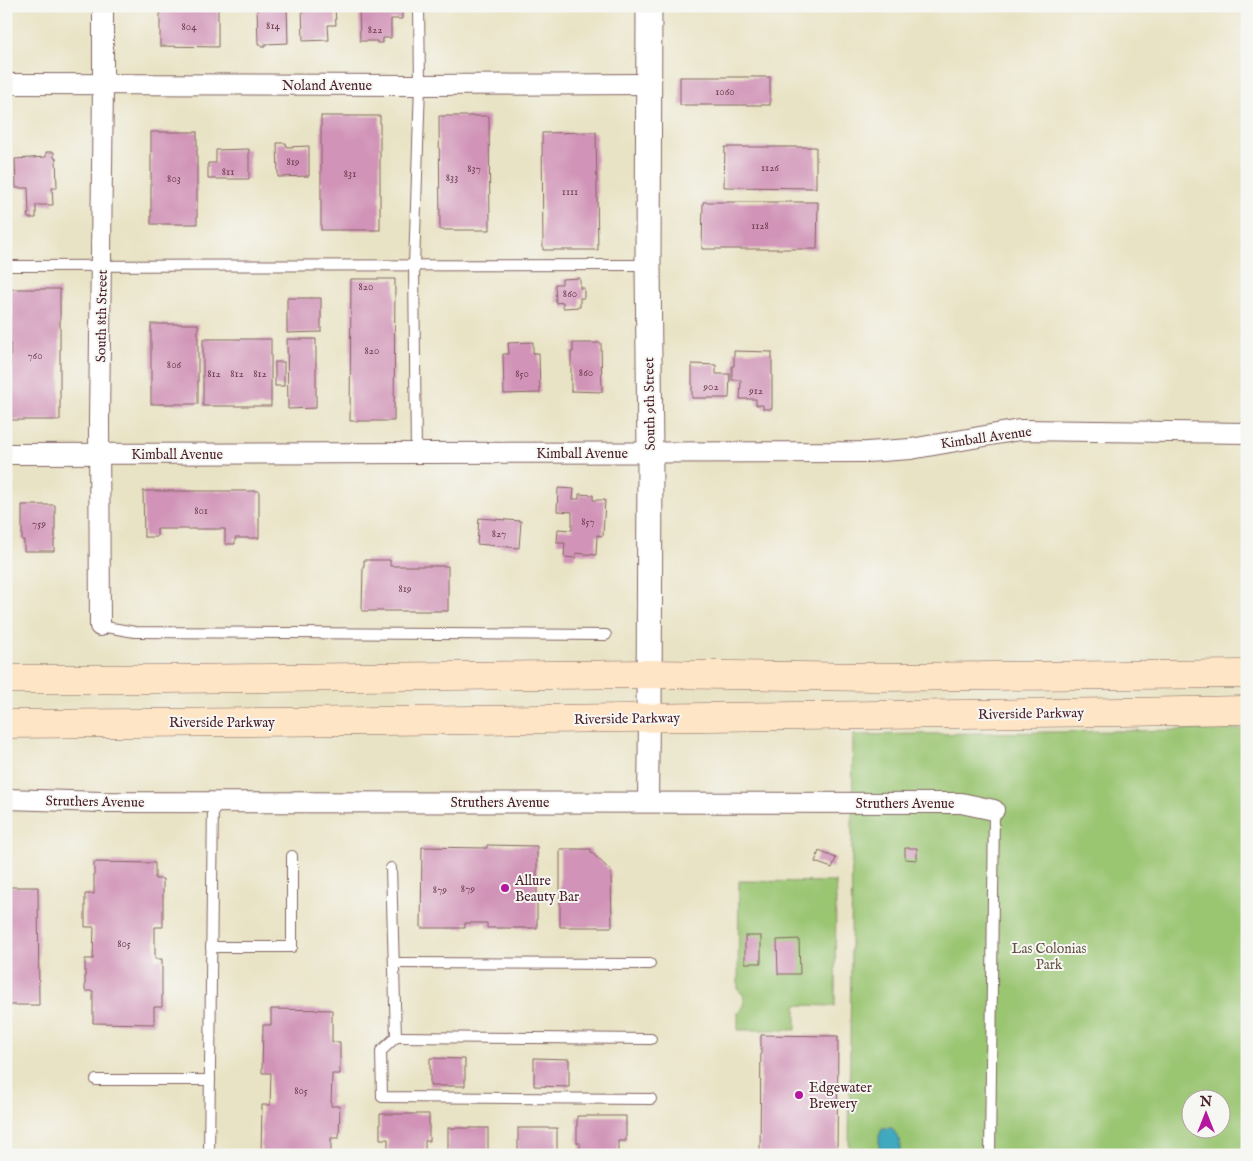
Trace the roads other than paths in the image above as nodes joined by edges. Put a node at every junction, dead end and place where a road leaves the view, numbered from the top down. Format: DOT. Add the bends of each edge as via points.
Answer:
graph roads {
  1 [pos="103,6"];
  2 [pos="419,6"];
  3 [pos="649,6"];
  4 [pos="6,84"];
  5 [pos="649,84"];
  6 [pos="103,85"];
  7 [pos="420,85"];
  8 [pos="648,265"];
  9 [pos="6,266"];
  10 [pos="414,266"];
  11 [pos="101,267"];
  12 [pos="1247,433"];
  13 [pos="650,452"];
  14 [pos="6,454"];
  15 [pos="100,454"];
  16 [pos="416,454"];
  17 [pos="100,626"];
  18 [pos="606,635"];
  19 [pos="649,674"];
  20 [pos="1247,674"];
  21 [pos="6,679"];
  22 [pos="1247,710"];
  23 [pos="649,718"];
  24 [pos="6,724"];
  25 [pos="6,799"];
  26 [pos="213,802"];
  27 [pos="648,802"];
  28 [pos="994,810"];
  29 [pos="292,856"];
  30 [pos="391,868"];
  31 [pos="212,947"];
  32 [pos="394,963"];
  33 [pos="650,964"];
  34 [pos="396,1037"];
  35 [pos="651,1039"];
  36 [pos="96,1080"];
  37 [pos="210,1080"];
  38 [pos="651,1098"];
  39 [pos="209,1155"];
  40 [pos="990,1155"];
  1 -- 6 [label="street, South 8th Street"];
  2 -- 7 [label="lane"];
  3 -- 5 [label="street, South 9th Street"];
  4 -- 6 [label="street, Noland Avenue"];
  5 -- 7 [label="street, Noland Avenue"];
  5 -- 8 [label="street, South 9th Street"];
  6 -- 7 [label="street, Noland Avenue"];
  6 -- 11 [label="street, South 8th Street"];
  7 -- 10 [label="lane"];
  8 -- 10 [label="lane"];
  8 -- 13 [label="street, South 9th Street"];
  9 -- 11 [label="lane"];
  10 -- 11 [label="lane"];
  10 -- 16 [label="lane"];
  11 -- 15 [label="street, South 8th Street"];
  12 -- 13 [label="street, Kimball Avenue" via="1019,430 911,449 867,452"];
  13 -- 16 [label="street, Kimball Avenue"];
  13 -- 19 [label="street, South 9th Street"];
  14 -- 15 [label="street, Kimball Avenue"];
  15 -- 16 [label="street, Kimball Avenue"];
  15 -- 17 [label="street, South 8th Street"];
  17 -- 18 [label="lane" via="135,632"];
  19 -- 20 [label="main road" via="888,677"];
  19 -- 21 [label="main road"];
  19 -- 23 [label="street, South 9th Street"];
  22 -- 23 [label="main road, Riverside Parkway"];
  23 -- 24 [label="main road, Riverside Parkway"];
  23 -- 27 [label="street, South 9th Street"];
  25 -- 26 [label="street, Struthers Avenue"];
  26 -- 27 [label="street, Struthers Avenue"];
  26 -- 31 [label="lane"];
  27 -- 28 [label="street, Struthers Avenue" via="961,803"];
  28 -- 40 [label="lane"];
  29 -- 31 [label="lane" via="292,947"];
  30 -- 32 [label="lane"];
  31 -- 37 [label="lane"];
  32 -- 33 [label="lane"];
  32 -- 34 [label="lane"];
  34 -- 35 [label="lane"];
  34 -- 38 [label="lane" via="381,1051 382,1097"];
  36 -- 37 [label="lane"];
  37 -- 39 [label="lane"];
}
